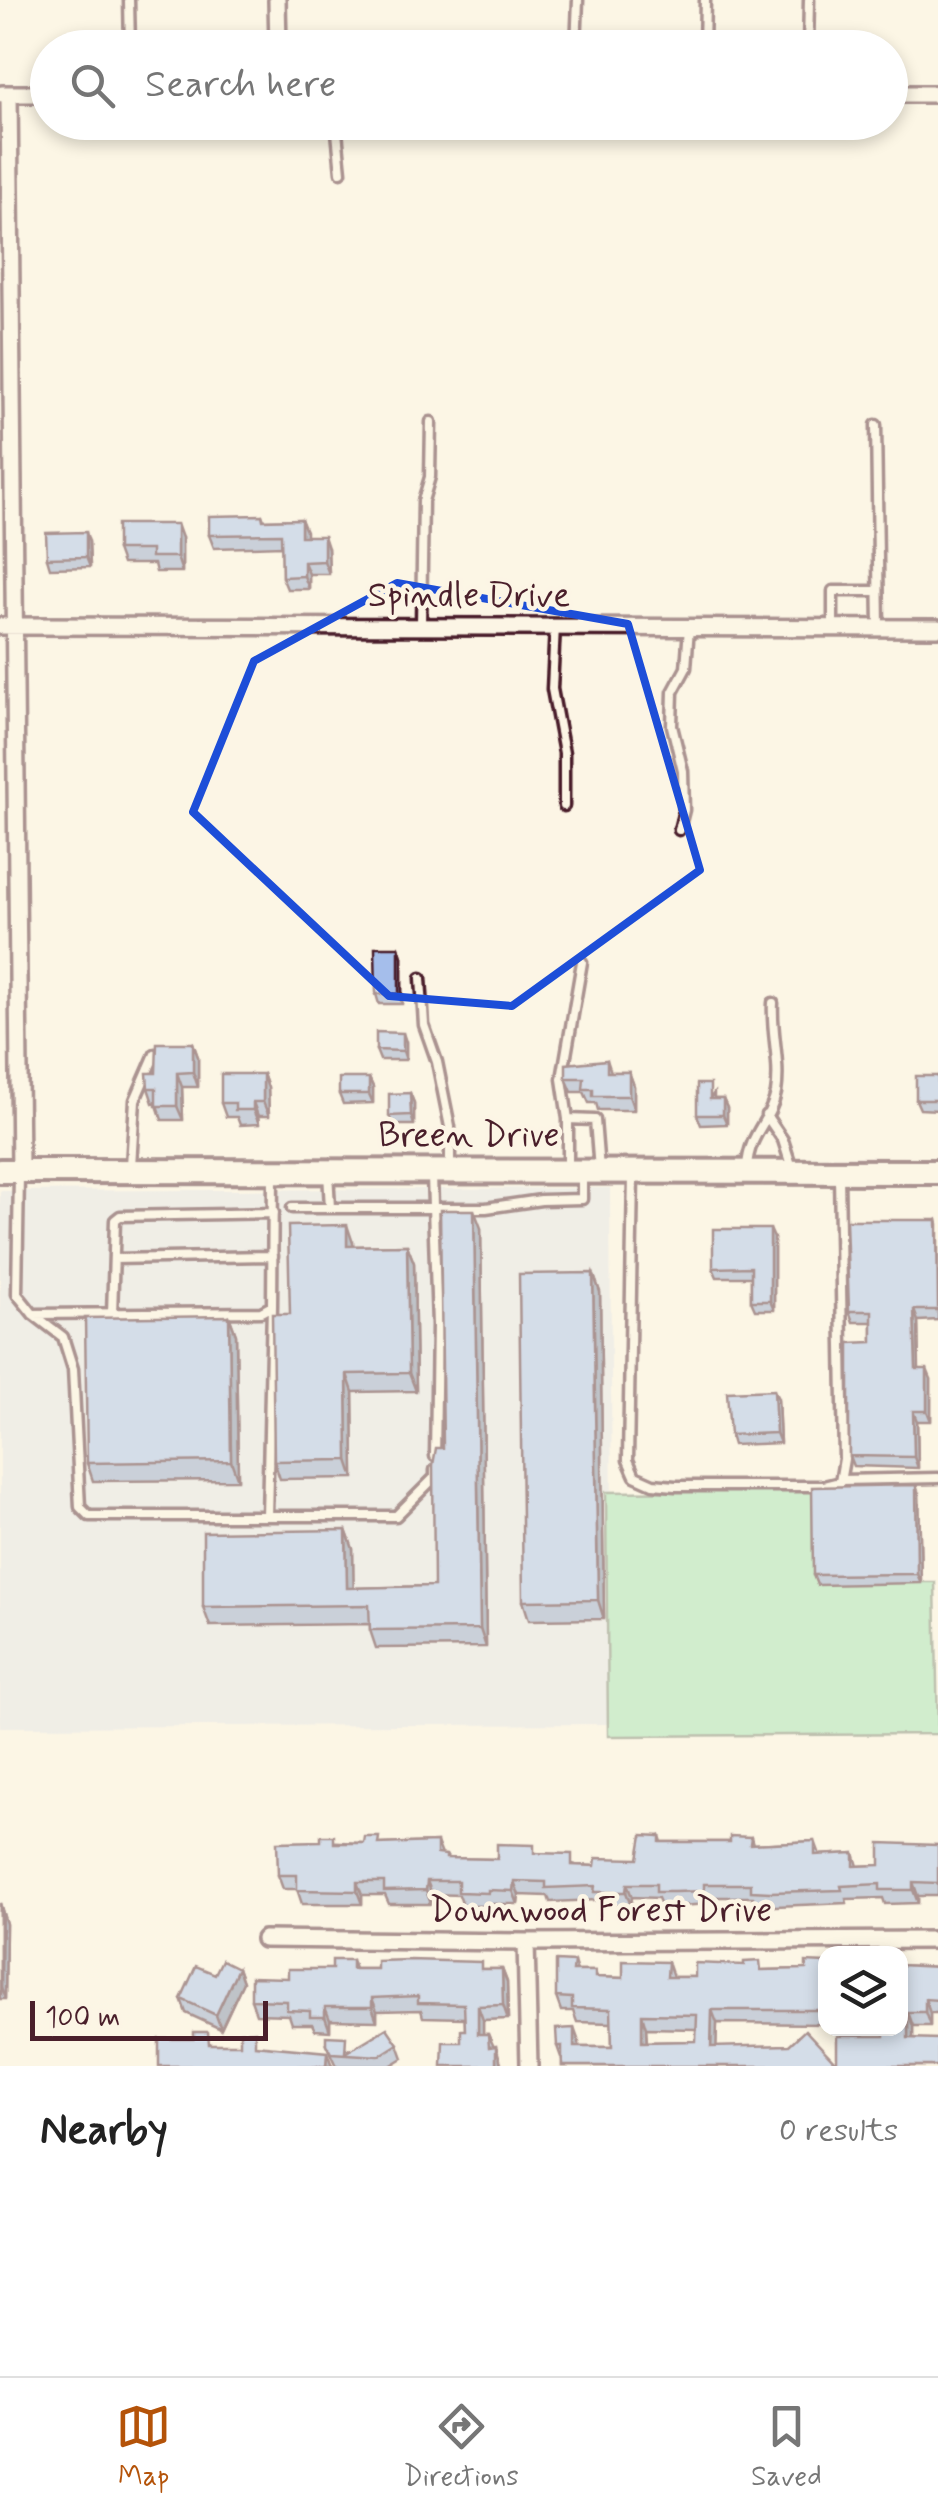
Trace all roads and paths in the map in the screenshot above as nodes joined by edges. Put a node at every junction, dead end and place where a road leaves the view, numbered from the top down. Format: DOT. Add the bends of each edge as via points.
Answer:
graph roads {
  1 [pos="129,0"];
  2 [pos="277,0"];
  3 [pos="578,0"];
  4 [pos="705,0"];
  5 [pos="809,0"];
  6 [pos="130,30"];
  7 [pos="278,30"];
  8 [pos="577,30"];
  9 [pos="704,30"];
  10 [pos="808,30"];
  11 [pos="5,94"];
  12 [pos="908,94"];
  13 [pos="938,94"];
  14 [pos="338,140"];
  15 [pos="341,172"];
  16 [pos="431,422"];
  17 [pos="876,425"];
  18 [pos="878,591"];
  19 [pos="421,625"];
  20 [pos="7,626"];
  21 [pos="555,626"];
  22 [pos="690,626"];
  23 [pos="833,627"];
  24 [pos="879,627"];
  25 [pos="938,628"];
  26 [pos="564,806"];
  27 [pos="679,830"];
  28 [pos="582,962"];
  29 [pos="421,978"];
  30 [pos="774,1004"];
  31 [pos="155,1054"];
  32 [pos="766,1115"];
  33 [pos="568,1118"];
  34 [pos="10,1171"];
  35 [pos="131,1171"];
  36 [pos="273,1171"];
  37 [pos="328,1171"];
  38 [pos="441,1172"];
  39 [pos="541,1172"];
  40 [pos="583,1172"];
  41 [pos="633,1172"];
  42 [pos="747,1172"];
  43 [pos="793,1172"];
  44 [pos="838,1172"];
  45 [pos="938,1172"];
  46 [pos="541,1200"];
  47 [pos="292,1208"];
  48 [pos="330,1208"];
  49 [pos="432,1208"];
  50 [pos="274,1213"];
  51 [pos="273,1256"];
  52 [pos="114,1259"];
  53 [pos="272,1306"];
  54 [pos="32,1314"];
  55 [pos="112,1314"];
  56 [pos="938,1478"];
  57 [pos="840,1480"];
  58 [pos="267,1516"];
  59 [pos="264,1939"];
  60 [pos="938,1940"];
  61 [pos="526,1942"];
  62 [pos="528,2066"];
  1 -- 6 [label="lane"];
  2 -- 7 [label="street"];
  3 -- 8 [label="lane"];
  4 -- 9 [label="lane"];
  5 -- 10 [label="lane"];
  11 -- 20 [label="street"];
  12 -- 13 [label="street"];
  14 -- 15 [label="lane"];
  16 -- 19 [label="lane"];
  17 -- 18 [label="lane"];
  18 -- 23 [label="lane" via="833,591"];
  18 -- 24 [label="lane"];
  19 -- 20 [label="street, Spindle Drive"];
  19 -- 21 [label="street, Spindle Drive"];
  20 -- 34 [label="street"];
  21 -- 22 [label="street, Spindle Drive"];
  21 -- 26 [label="lane" via="552,688 564,753"];
  22 -- 23 [label="street, Spindle Drive"];
  22 -- 27 [label="lane" via="686,668 673,692 672,726 683,771"];
  23 -- 24 [label="street, Spindle Drive"];
  24 -- 25 [label="street, Spindle Drive"];
  28 -- 33 [label="lane" via="562,1079"];
  29 -- 38 [label="lane" via="424,1025 450,1128"];
  30 -- 32 [label="lane" via="777,1083"];
  31 -- 35 [label="lane" via="134,1100"];
  32 -- 42 [label="lane" via="750,1142"];
  32 -- 43 [label="lane"];
  33 -- 40 [label="lane"];
  33 -- 40 [label="lane" via="595,1120"];
  34 -- 35 [label="street, Breen Drive"];
  34 -- 54 [label="lane" via="17,1294"];
  35 -- 36 [label="street, Breen Drive"];
  36 -- 37 [label="street, Breen Drive"];
  36 -- 50 [label="lane"];
  37 -- 38 [label="street, Breen Drive"];
  37 -- 48 [label="lane"];
  38 -- 39 [label="street, Breen Drive"];
  38 -- 49 [label="lane"];
  39 -- 40 [label="street, Breen Drive"];
  39 -- 46 [label="lane"];
  40 -- 41 [label="street, Breen Drive"];
  40 -- 46 [label="lane" via="582,1199"];
  41 -- 42 [label="street, Breen Drive"];
  41 -- 57 [label="lane" via="628,1460 635,1476 675,1486 824,1486"];
  42 -- 43 [label="street, Breen Drive"];
  43 -- 44 [label="street, Breen Drive"];
  44 -- 45 [label="street, Breen Drive"];
  44 -- 57 [label="lane"];
  46 -- 49 [label="lane"];
  47 -- 48 [label="lane"];
  48 -- 49 [label="lane"];
  49 -- 58 [label="lane" via="435,1477 396,1516"];
  50 -- 51 [label="lane"];
  50 -- 52 [label="lane" via="120,1216"];
  51 -- 52 [label="lane"];
  51 -- 53 [label="lane"];
  52 -- 55 [label="lane"];
  53 -- 55 [label="lane" via="261,1312"];
  53 -- 58 [label="lane"];
  54 -- 55 [label="lane"];
  54 -- 58 [label="lane" via="64,1337 74,1370 80,1507 89,1516"];
  56 -- 57 [label="lane"];
  59 -- 61 [label="street, Downwood Forest Drive"];
  60 -- 61 [label="street, Downwood Forest Drive"];
  61 -- 62 [label="street"];
}
